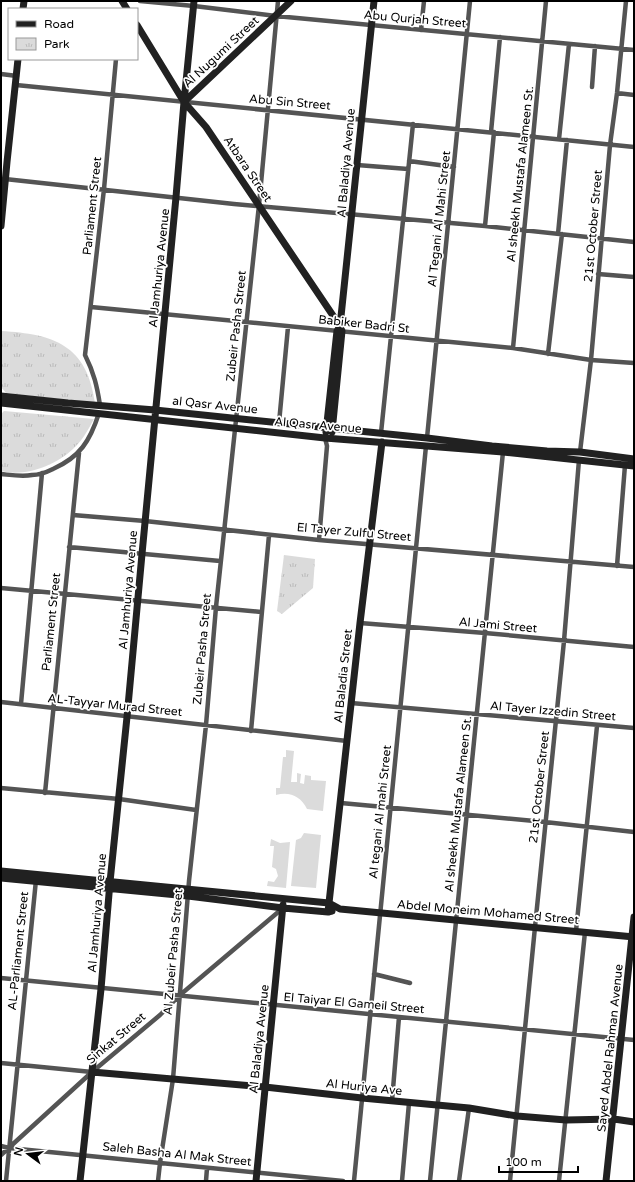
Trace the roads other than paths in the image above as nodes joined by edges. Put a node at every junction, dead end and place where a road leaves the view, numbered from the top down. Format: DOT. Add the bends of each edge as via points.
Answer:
graph roads {
  1 [pos="140,1"];
  2 [pos="278,1"];
  3 [pos="291,1"];
  4 [pos="374,1"];
  5 [pos="424,1"];
  6 [pos="470,1"];
  7 [pos="546,1"];
  8 [pos="626,1"];
  9 [pos="194,3"];
  10 [pos="276,16"];
  11 [pos="371,25"];
  12 [pos="138,27"];
  13 [pos="421,30"];
  14 [pos="467,34"];
  15 [pos="500,37"];
  16 [pos="543,42"];
  17 [pos="569,44"];
  18 [pos="595,46"];
  19 [pos="622,49"];
  20 [pos="634,50"];
  21 [pos="18,60"];
  22 [pos="116,60"];
  23 [pos="1,74"];
  24 [pos="17,76"];
  25 [pos="16,85"];
  26 [pos="592,87"];
  27 [pos="617,93"];
  28 [pos="112,94"];
  29 [pos="634,95"];
  30 [pos="184,102"];
  31 [pos="267,110"];
  32 [pos="362,119"];
  33 [pos="413,124"];
  34 [pos="458,128"];
  35 [pos="493,132"];
  36 [pos="534,137"];
  37 [pos="559,139"];
  38 [pos="567,140"];
  39 [pos="610,145"];
  40 [pos="634,147"];
  41 [pos="4,161"];
  42 [pos="408,161"];
  43 [pos="357,165"];
  44 [pos="454,166"];
  45 [pos="408,170"];
  46 [pos="5,179"];
  47 [pos="104,189"];
  48 [pos="176,197"];
  49 [pos="259,205"];
  50 [pos="353,214"];
  51 [pos="403,219"];
  52 [pos="449,222"];
  53 [pos="1,226"];
  54 [pos="485,226"];
  55 [pos="525,230"];
  56 [pos="560,234"];
  57 [pos="601,239"];
  58 [pos="634,242"];
  59 [pos="598,274"];
  60 [pos="634,277"];
  61 [pos="91,307"];
  62 [pos="165,314"];
  63 [pos="246,322"];
  64 [pos="288,327"];
  65 [pos="340,329"];
  66 [pos="392,337"];
  67 [pos="436,341"];
  68 [pos="513,348"];
  69 [pos="548,354"];
  70 [pos="591,360"];
  71 [pos="634,363"];
  72 [pos="1,396"];
  73 [pos="1,403"];
  74 [pos="100,405"];
  75 [pos="155,410"];
  76 [pos="99,413"];
  77 [pos="236,418"];
  78 [pos="155,419"];
  79 [pos="279,423"];
  80 [pos="235,428"];
  81 [pos="329,428"];
  82 [pos="381,434"];
  83 [pos="328,438"];
  84 [pos="382,442"];
  85 [pos="426,442"];
  86 [pos="503,452"];
  87 [pos="79,453"];
  88 [pos="579,456"];
  89 [pos="634,459"];
  90 [pos="625,465"];
  91 [pos="634,466"];
  92 [pos="42,473"];
  93 [pos="1,474"];
  94 [pos="73,515"];
  95 [pos="145,521"];
  96 [pos="224,530"];
  97 [pos="269,535"];
  98 [pos="319,540"];
  99 [pos="370,544"];
  100 [pos="69,547"];
  101 [pos="416,547"];
  102 [pos="142,554"];
  103 [pos="493,554"];
  104 [pos="220,561"];
  105 [pos="570,562"];
  106 [pos="617,566"];
  107 [pos="634,567"];
  108 [pos="1,588"];
  109 [pos="32,591"];
  110 [pos="65,594"];
  111 [pos="138,601"];
  112 [pos="216,607"];
  113 [pos="262,612"];
  114 [pos="360,623"];
  115 [pos="408,627"];
  116 [pos="485,632"];
  117 [pos="564,641"];
  118 [pos="634,647"];
  119 [pos="1,702"];
  120 [pos="351,703"];
  121 [pos="21,704"];
  122 [pos="52,708"];
  123 [pos="400,708"];
  124 [pos="477,714"];
  125 [pos="127,717"];
  126 [pos="556,722"];
  127 [pos="206,725"];
  128 [pos="597,726"];
  129 [pos="634,728"];
  130 [pos="251,731"];
  131 [pos="347,741"];
  132 [pos="1,788"];
  133 [pos="45,792"];
  134 [pos="119,799"];
  135 [pos="341,803"];
  136 [pos="390,808"];
  137 [pos="196,810"];
  138 [pos="467,815"];
  139 [pos="545,822"];
  140 [pos="588,827"];
  141 [pos="634,832"];
  142 [pos="1,871"];
  143 [pos="1,878"];
  144 [pos="36,878"];
  145 [pos="110,885"];
  146 [pos="188,893"];
  147 [pos="232,897"];
  148 [pos="284,899"];
  149 [pos="329,904"];
  150 [pos="283,908"];
  151 [pos="340,909"];
  152 [pos="328,912"];
  153 [pos="380,912"];
  154 [pos="634,917"];
  155 [pos="456,920"];
  156 [pos="535,927"];
  157 [pos="576,931"];
  158 [pos="585,932"];
  159 [pos="633,937"];
  160 [pos="374,974"];
  161 [pos="1,978"];
  162 [pos="25,981"];
  163 [pos="410,983"];
  164 [pos="101,989"];
  165 [pos="180,995"];
  166 [pos="274,1005"];
  167 [pos="370,1014"];
  168 [pos="399,1017"];
  169 [pos="446,1022"];
  170 [pos="525,1030"];
  171 [pos="574,1035"];
  172 [pos="622,1039"];
  173 [pos="634,1040"];
  174 [pos="1,1063"];
  175 [pos="17,1064"];
  176 [pos="92,1072"];
  177 [pos="173,1079"];
  178 [pos="265,1087"];
  179 [pos="362,1098"];
  180 [pos="392,1101"];
  181 [pos="409,1102"];
  182 [pos="438,1105"];
  183 [pos="469,1108"];
  184 [pos="517,1116"];
  185 [pos="614,1119"];
  186 [pos="566,1120"];
  187 [pos="634,1122"];
  188 [pos="1,1146"];
  189 [pos="9,1148"];
  190 [pos="1,1155"];
  191 [pos="83,1155"];
  192 [pos="160,1163"];
  193 [pos="208,1168"];
  194 [pos="257,1172"];
  195 [pos="6,1181"];
  196 [pos="80,1181"];
  197 [pos="158,1181"];
  198 [pos="206,1181"];
  199 [pos="256,1181"];
  200 [pos="343,1181"];
  201 [pos="354,1181"];
  202 [pos="402,1181"];
  203 [pos="430,1181"];
  204 [pos="459,1181"];
  205 [pos="510,1181"];
  206 [pos="559,1181"];
  207 [pos="606,1181"];
  1 -- 9 [label="street, Abu Qurjah Street"];
  2 -- 10 [label="street, Zubeir Pasha Street"];
  3 -- 10 [label="street, Al Nugumi Street"];
  4 -- 11 [label="street, Al Baladiya Avenue"];
  5 -- 13 [label="street"];
  6 -- 14 [label="street, Al Tegani Al Mahi Street"];
  7 -- 16 [label="street, Al sheekh Mustafa Alameen St."];
  8 -- 19 [label="street, 21st October Street"];
  9 -- 10 [label="street, Abu Qurjah Street"];
  9 -- 30 [label="street, Al Jamhuriya Avenue"];
  10 -- 11 [label="street, Abu Qurjah Street"];
  10 -- 30 [label="street, Al Nugumi Street"];
  10 -- 31 [label="street, Zubeir Pasha Street"];
  11 -- 13 [label="street, Abu Qurjah Street"];
  11 -- 32 [label="street, Al Baladiya Avenue"];
  12 -- 30 [label="street, Atbara Street"];
  13 -- 14 [label="street, Abu Qurjah Street"];
  14 -- 15 [label="street, Abu Qurjah Street"];
  14 -- 34 [label="street, Al Tegani Al Mahi Street"];
  15 -- 16 [label="street, Abu Qurjah Street"];
  15 -- 35 [label="street"];
  16 -- 17 [label="street, Abu Qurjah Street"];
  16 -- 36 [label="street, Al sheekh Mustafa Alameen St."];
  17 -- 18 [label="street, Abu Qurjah Street"];
  17 -- 37 [label="street"];
  18 -- 19 [label="street, Abu Qurjah Street"];
  18 -- 26 [label="street"];
  19 -- 20 [label="street, Abu Qurjah Street"];
  19 -- 27 [label="street, 21st October Street"];
  21 -- 24 [label="street"];
  22 -- 28 [label="street, Parliament Street"];
  23 -- 24 [label="street"];
  24 -- 25 [label="street"];
  25 -- 28 [label="street, Abu Sin Street"];
  25 -- 41 [label="street"];
  27 -- 29 [label="street"];
  27 -- 39 [label="street, 21st October Street"];
  28 -- 30 [label="street, Abu Sin Street"];
  28 -- 47 [label="street, Parliament Street"];
  30 -- 31 [label="street, Abu Sin Street"];
  30 -- 48 [label="street, Al Jamhuriya Avenue"];
  30 -- 49 [label="street, Atbara Street" via="206,127"];
  31 -- 32 [label="street, Abu Sin Street"];
  31 -- 49 [label="street, Zubeir Pasha Street"];
  32 -- 33 [label="street, Abu Sin Street"];
  32 -- 43 [label="street, Al Baladiya Avenue"];
  33 -- 34 [label="street, Abu Sin Street"];
  33 -- 42 [label="street"];
  34 -- 35 [label="street, Abu Sin Street"];
  34 -- 44 [label="street, Al Tegani Al Mahi Street"];
  35 -- 36 [label="street, Abu Sin Street"];
  35 -- 54 [label="street"];
  36 -- 37 [label="street, Abu Sin Street"];
  36 -- 55 [label="street, Al sheekh Mustafa Alameen St."];
  37 -- 38 [label="street, Abu Sin Street"];
  38 -- 39 [label="street, Abu Sin Street"];
  38 -- 56 [label="street"];
  39 -- 40 [label="street, Abu Sin Street"];
  39 -- 57 [label="street, 21st October Street"];
  41 -- 46 [label="street"];
  42 -- 44 [label="street"];
  42 -- 45 [label="street"];
  43 -- 45 [label="street"];
  43 -- 50 [label="street, Al Baladiya Avenue"];
  44 -- 52 [label="street, Al Tegani Al Mahi Street"];
  45 -- 51 [label="street"];
  46 -- 47 [label="street"];
  46 -- 53 [label="street"];
  47 -- 48 [label="street"];
  47 -- 61 [label="street, Parliament Street"];
  48 -- 49 [label="street"];
  48 -- 62 [label="street, Al Jamhuriya Avenue"];
  49 -- 50 [label="street"];
  49 -- 63 [label="street, Zubeir Pasha Street"];
  49 -- 65 [label="street, Atbara Street"];
  50 -- 51 [label="street"];
  50 -- 65 [label="street, Al Baladiya Avenue"];
  51 -- 52 [label="street"];
  51 -- 66 [label="street"];
  52 -- 54 [label="street"];
  52 -- 67 [label="street, Al Tegani Al Mahi Street"];
  54 -- 55 [label="street"];
  55 -- 56 [label="street"];
  55 -- 68 [label="street, Al sheekh Mustafa Alameen St."];
  56 -- 57 [label="street"];
  56 -- 69 [label="street"];
  57 -- 58 [label="street"];
  57 -- 59 [label="street, 21st October Street"];
  59 -- 60 [label="street"];
  59 -- 70 [label="street, 21st October Street"];
  61 -- 62 [label="street, Babiker Badri St"];
  61 -- 74 [label="street, Parliament Street" via="85,355 94,372"];
  62 -- 63 [label="street, Babiker Badri St"];
  62 -- 75 [label="street, Al Jamhuriya Avenue"];
  63 -- 64 [label="street, Babiker Badri St"];
  63 -- 77 [label="street, Zubeir Pasha Street"];
  64 -- 65 [label="street, Babiker Badri St"];
  64 -- 79 [label="street"];
  65 -- 66 [label="street, Babiker Badri St"];
  65 -- 81 [label="street, Al Baladiya Avenue"];
  66 -- 67 [label="street, Babiker Badri St"];
  66 -- 82 [label="street"];
  67 -- 68 [label="street, Babiker Badri St"];
  67 -- 85 [label="street, Al Tegani Al Mahi Street"];
  68 -- 69 [label="street, Babiker Badri St"];
  69 -- 70 [label="street, Babiker Badri St"];
  70 -- 71 [label="street, Babiker Badri St"];
  70 -- 88 [label="street, 21st October Street"];
  72 -- 74 [label="street, al Qasr Avenue"];
  73 -- 76 [label="street, Al Qasr Avenue"];
  74 -- 75 [label="street, al Qasr Avenue"];
  75 -- 77 [label="street, al Qasr Avenue"];
  75 -- 78 [label="street, Al Jamhuriya Avenue"];
  76 -- 78 [label="street, Al Qasr Avenue"];
  76 -- 87 [label="street" via="86,444"];
  77 -- 79 [label="street, al Qasr Avenue"];
  77 -- 80 [label="street, Zubeir Pasha Street"];
  78 -- 80 [label="street, Al Qasr Avenue"];
  78 -- 95 [label="street, Al Jamhuriya Avenue"];
  79 -- 81 [label="street, al Qasr Avenue"];
  80 -- 83 [label="street, Al Qasr Avenue"];
  80 -- 96 [label="street, Zubeir Pasha Street"];
  81 -- 82 [label="street, al Qasr Avenue"];
  81 -- 83 [label="street, Al Baladiya Avenue"];
  82 -- 85 [label="street, al Qasr Avenue"];
  83 -- 84 [label="street, Al Qasr Avenue"];
  83 -- 98 [label="street, Al Baladiya Avenue"];
  84 -- 85 [label="street, Al Qasr Avenue"];
  84 -- 99 [label="street, Al Baladia Street"];
  85 -- 86 [label="street, Al Qasr Avenue"];
  85 -- 88 [label="street, Al Qasr Avenue"];
  85 -- 101 [label="street, Al tegani Al mahi Street"];
  86 -- 88 [label="street, Al Qasr Avenue"];
  86 -- 103 [label="street, Al sheekh Mustafa Alameen St."];
  87 -- 92 [label="street" via="58,467"];
  87 -- 94 [label="street, Parliament Street"];
  88 -- 89 [label="street, Al Qasr Avenue"];
  88 -- 90 [label="street, Al Qasr Avenue"];
  88 -- 105 [label="street, 21st October Street"];
  90 -- 91 [label="street, Al Qasr Avenue"];
  90 -- 106 [label="street"];
  92 -- 93 [label="street" via="22,476"];
  92 -- 109 [label="street"];
  94 -- 95 [label="street, El Tayer Zulfu Street"];
  94 -- 100 [label="street, Parliament Street"];
  95 -- 96 [label="street, El Tayer Zulfu Street"];
  95 -- 102 [label="street, Al Jamhuriya Avenue"];
  96 -- 97 [label="street, El Tayer Zulfu Street"];
  96 -- 104 [label="street, Zubeir Pasha Street"];
  97 -- 98 [label="street, El Tayer Zulfu Street"];
  97 -- 113 [label="street"];
  98 -- 99 [label="street, El Tayer Zulfu Street"];
  99 -- 101 [label="street, El Tayer Zulfu Street"];
  99 -- 114 [label="street, Al Baladia Street"];
  100 -- 102 [label="street"];
  100 -- 110 [label="street, Parliament Street"];
  101 -- 103 [label="street, El Tayer Zulfu Street"];
  101 -- 115 [label="street, Al tegani Al mahi Street"];
  102 -- 104 [label="street"];
  102 -- 111 [label="street, Al Jamhuriya Avenue"];
  103 -- 105 [label="street, El Tayer Zulfu Street"];
  103 -- 116 [label="street, Al sheekh Mustafa Alameen St."];
  104 -- 112 [label="street, Zubeir Pasha Street"];
  105 -- 106 [label="street, El Tayer Zulfu Street"];
  105 -- 117 [label="street, 21st October Street"];
  106 -- 107 [label="street, El Tayer Zulfu Street"];
  108 -- 109 [label="street"];
  109 -- 110 [label="street"];
  109 -- 121 [label="street"];
  110 -- 111 [label="street"];
  110 -- 122 [label="street, Parliament Street"];
  111 -- 112 [label="street"];
  111 -- 125 [label="street, Al Jamhuriya Avenue"];
  112 -- 113 [label="street"];
  112 -- 127 [label="street, Zubeir Pasha Street"];
  113 -- 130 [label="street"];
  114 -- 115 [label="street, Al Jami Street"];
  114 -- 120 [label="street, Al Baladia Street"];
  115 -- 116 [label="street, Al Jami Street"];
  115 -- 123 [label="street, Al tegani Al mahi Street"];
  116 -- 117 [label="street, Al Jami Street"];
  116 -- 124 [label="street, Al sheekh Mustafa Alameen St."];
  117 -- 118 [label="street, Al Jami Street"];
  117 -- 126 [label="street, 21st October Street"];
  119 -- 121 [label="street, AL-Tayyar Murad Street"];
  120 -- 123 [label="street, Al Tayer Izzedin Street"];
  120 -- 131 [label="street, Al Baladia Street"];
  121 -- 122 [label="street, AL-Tayyar Murad Street"];
  122 -- 125 [label="street, AL-Tayyar Murad Street"];
  122 -- 133 [label="street, Parliament Street"];
  123 -- 124 [label="street, Al Tayer Izzedin Street"];
  123 -- 136 [label="street, Al tegani Al mahi Street"];
  124 -- 126 [label="street, Al Tayer Izzedin Street"];
  124 -- 138 [label="street, Al sheekh Mustafa Alameen St."];
  125 -- 127 [label="street, AL-Tayyar Murad Street"];
  125 -- 134 [label="street, Al Jamhuriya Avenue"];
  126 -- 128 [label="street, Al Tayer Izzedin Street"];
  126 -- 139 [label="street, 21st October Street"];
  127 -- 130 [label="street, AL-Tayyar Murad Street"];
  127 -- 137 [label="street, Al Zubeir Pasha Street"];
  128 -- 129 [label="street, Al Tayer Izzedin Street"];
  128 -- 140 [label="street"];
  130 -- 131 [label="street, AL-Tayyar Murad Street"];
  131 -- 135 [label="street, Al Baladia Street"];
  132 -- 133 [label="street"];
  133 -- 134 [label="street"];
  134 -- 137 [label="street"];
  134 -- 145 [label="street, Al Jamhuriya Avenue"];
  135 -- 136 [label="street"];
  135 -- 149 [label="street, Al Baladia Street"];
  136 -- 138 [label="street"];
  136 -- 153 [label="street, Al tegani Al mahi Street"];
  137 -- 146 [label="street, Al Zubeir Pasha Street"];
  138 -- 139 [label="street"];
  138 -- 155 [label="street, Al sheekh Mustafa Alameen St."];
  139 -- 140 [label="street"];
  139 -- 156 [label="street, 21st October Street"];
  140 -- 141 [label="street"];
  140 -- 157 [label="street"];
  142 -- 144 [label="street"];
  143 -- 144 [label="street"];
  144 -- 145 [label="street"];
  144 -- 162 [label="street, AL-Parliament Street"];
  145 -- 146 [label="street"];
  145 -- 164 [label="street, Al Jamhuriya Avenue"];
  146 -- 147 [label="street"];
  146 -- 165 [label="street, Al Zubeir Pasha Street"];
  147 -- 148 [label="street"];
  147 -- 150 [label="street"];
  148 -- 149 [label="street"];
  148 -- 150 [label="street, Al Baladiya Avenue"];
  149 -- 151 [label="street"];
  149 -- 152 [label="street, Al Baladia Street"];
  150 -- 152 [label="street"];
  150 -- 165 [label="street, Sinkat Street"];
  150 -- 166 [label="street, Al Baladiya Avenue"];
  151 -- 152 [label="street"];
  151 -- 153 [label="street, Abdel Moneim Mohamed Street"];
  153 -- 155 [label="street, Abdel Moneim Mohamed Street"];
  153 -- 160 [label="street, Al tegani Al mahi Street"];
  154 -- 159 [label="street, Sayed Abdel Rahman Avenue"];
  155 -- 156 [label="street, Abdel Moneim Mohamed Street"];
  155 -- 169 [label="street, Al sheekh Mustafa Alameen St."];
  156 -- 157 [label="street, Abdel Moneim Mohamed Street"];
  156 -- 170 [label="street, 21st October Street"];
  157 -- 158 [label="street, Abdel Moneim Mohamed Street"];
  158 -- 159 [label="street, Abdel Moneim Mohamed Street"];
  158 -- 171 [label="street"];
  159 -- 172 [label="street, Sayed Abdel Rahman Avenue"];
  160 -- 163 [label="street"];
  160 -- 167 [label="street, Al tegani Al mahi Street"];
  161 -- 162 [label="street, El Taiyar El Gameil Street"];
  162 -- 164 [label="street, El Taiyar El Gameil Street"];
  162 -- 175 [label="street, AL-Parliament Street"];
  164 -- 165 [label="street, El Taiyar El Gameil Street"];
  164 -- 176 [label="street, Al Jamhuriya Avenue"];
  165 -- 166 [label="street, El Taiyar El Gameil Street"];
  165 -- 176 [label="street, Sinkat Street"];
  165 -- 177 [label="street, Al Zubeir Pasha Street"];
  166 -- 167 [label="street, El Taiyar El Gameil Street"];
  166 -- 178 [label="street, Al Baladiya Avenue"];
  167 -- 168 [label="street, El Taiyar El Gameil Street"];
  167 -- 179 [label="street, Al tegani Al mahi Street"];
  168 -- 169 [label="street, El Taiyar El Gameil Street"];
  168 -- 180 [label="street"];
  169 -- 170 [label="street, El Taiyar El Gameil Street"];
  169 -- 182 [label="street, Al sheekh Mustafa Alameen St."];
  170 -- 171 [label="street, El Taiyar El Gameil Street"];
  170 -- 184 [label="street, 21st October Street"];
  171 -- 172 [label="street, El Taiyar El Gameil Street"];
  171 -- 186 [label="street"];
  172 -- 173 [label="street, El Taiyar El Gameil Street"];
  172 -- 185 [label="street, Sayed Abdel Rahman Avenue"];
  174 -- 175 [label="street"];
  175 -- 176 [label="street"];
  175 -- 189 [label="street, AL-Parliament Street"];
  176 -- 177 [label="street, Al Huriya Ave"];
  176 -- 189 [label="street, Sinkat Street"];
  176 -- 191 [label="street, Al Jamhuriya Avenue"];
  177 -- 178 [label="street, Al Huriya Ave"];
  177 -- 192 [label="street, Al Zubeir Pasha Street"];
  178 -- 179 [label="street, Al Huriya Ave"];
  178 -- 194 [label="street, Al Baladiya Avenue"];
  179 -- 180 [label="street, Al Huriya Ave"];
  179 -- 201 [label="street, Al tegani Al mahi Street"];
  180 -- 181 [label="street, Al Huriya Ave"];
  181 -- 182 [label="street, Al Huriya Ave"];
  181 -- 202 [label="street"];
  182 -- 183 [label="street, Al Huriya Ave"];
  182 -- 203 [label="street, Al sheekh Mustafa Alameen St."];
  183 -- 184 [label="street, Al Huriya Ave"];
  183 -- 204 [label="street"];
  184 -- 186 [label="street, Al Huriya Ave"];
  184 -- 205 [label="street, 21st October Street"];
  185 -- 186 [label="street, Al Huriya Ave"];
  185 -- 187 [label="street, Al Huriya Ave"];
  185 -- 207 [label="street, Sayed Abdel Rahman Avenue"];
  186 -- 206 [label="street"];
  188 -- 189 [label="street, Saleh Basha Al Mak Street"];
  189 -- 190 [label="street, Sinkat Street"];
  189 -- 191 [label="street, Saleh Basha Al Mak Street"];
  189 -- 195 [label="street"];
  191 -- 192 [label="street, Saleh Basha Al Mak Street"];
  191 -- 196 [label="street, Al Jamhuriya Avenue"];
  192 -- 193 [label="street, Saleh Basha Al Mak Street"];
  192 -- 197 [label="street, Al Zubeir Pasha Street"];
  193 -- 194 [label="street, Saleh Basha Al Mak Street"];
  193 -- 198 [label="street"];
  194 -- 199 [label="street, Al Baladiya Avenue"];
  194 -- 200 [label="street, Saleh Basha Al Mak Street"];
}
